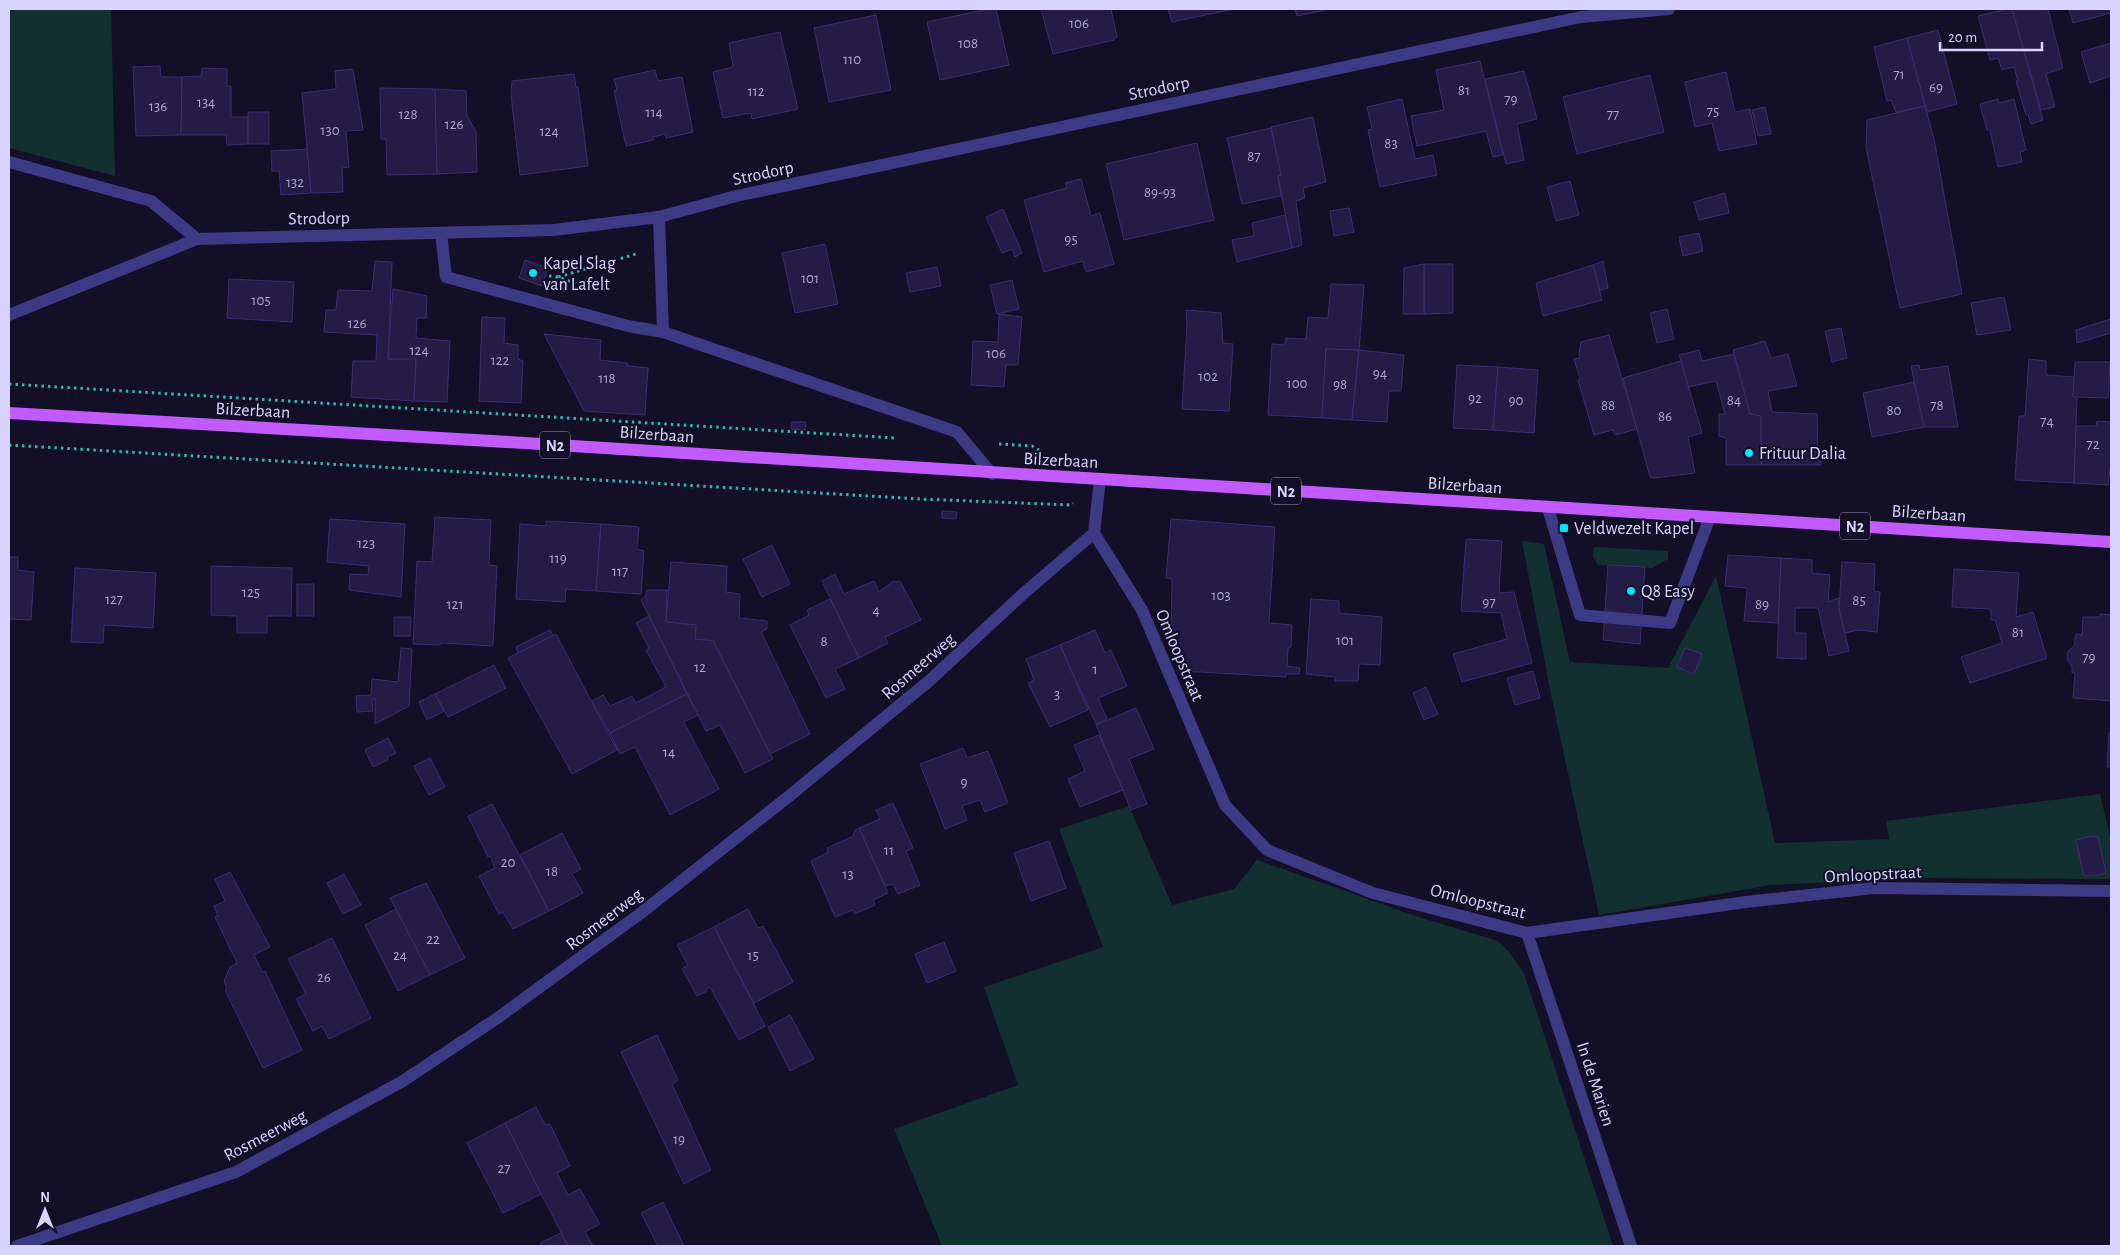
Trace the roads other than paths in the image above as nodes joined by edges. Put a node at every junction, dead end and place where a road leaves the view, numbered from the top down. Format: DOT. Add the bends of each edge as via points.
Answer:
graph roads {
  1 [pos="1669,9"];
  2 [pos="9,162"];
  3 [pos="659,217"];
  4 [pos="441,233"];
  5 [pos="197,238"];
  6 [pos="9,315"];
  7 [pos="663,332"];
  8 [pos="9,413"];
  9 [pos="992,474"];
  10 [pos="1100,479"];
  11 [pos="1548,508"];
  12 [pos="1710,518"];
  13 [pos="1094,533"];
  14 [pos="2111,542"];
  15 [pos="2111,891"];
  16 [pos="1527,933"];
  17 [pos="17,1246"];
  18 [pos="1631,1246"];
  1 -- 3 [label="street, Strodorp" via="1581,17 755,192"];
  2 -- 5 [label="street" via="151,202"];
  3 -- 4 [label="street, Strodorp" via="554,230"];
  3 -- 7 [label="street"];
  4 -- 5 [label="street, Strodorp"];
  4 -- 7 [label="street" via="446,277 628,326"];
  5 -- 6 [label="street, Strodorp"];
  7 -- 9 [label="street" via="957,432"];
  8 -- 9 [label="main road, Bilzerbaan / N2"];
  9 -- 10 [label="main road, Bilzerbaan / N2"];
  10 -- 11 [label="main road, Bilzerbaan / N2"];
  10 -- 13 [label="street"];
  11 -- 12 [label="main road, Bilzerbaan / N2"];
  11 -- 12 [label="street" via="1580,615 1670,623"];
  12 -- 14 [label="main road, Bilzerbaan / N2"];
  13 -- 16 [label="street, Omloopstraat" via="1142,610 1226,806 1267,850 1373,893"];
  13 -- 17 [label="street, Rosmeerweg" via="929,681 781,804 641,913 499,1017 403,1081 236,1172"];
  15 -- 16 [label="street, Omloopstraat" via="1874,888 1746,902"];
  16 -- 18 [label="street, In de Marien"];
}
